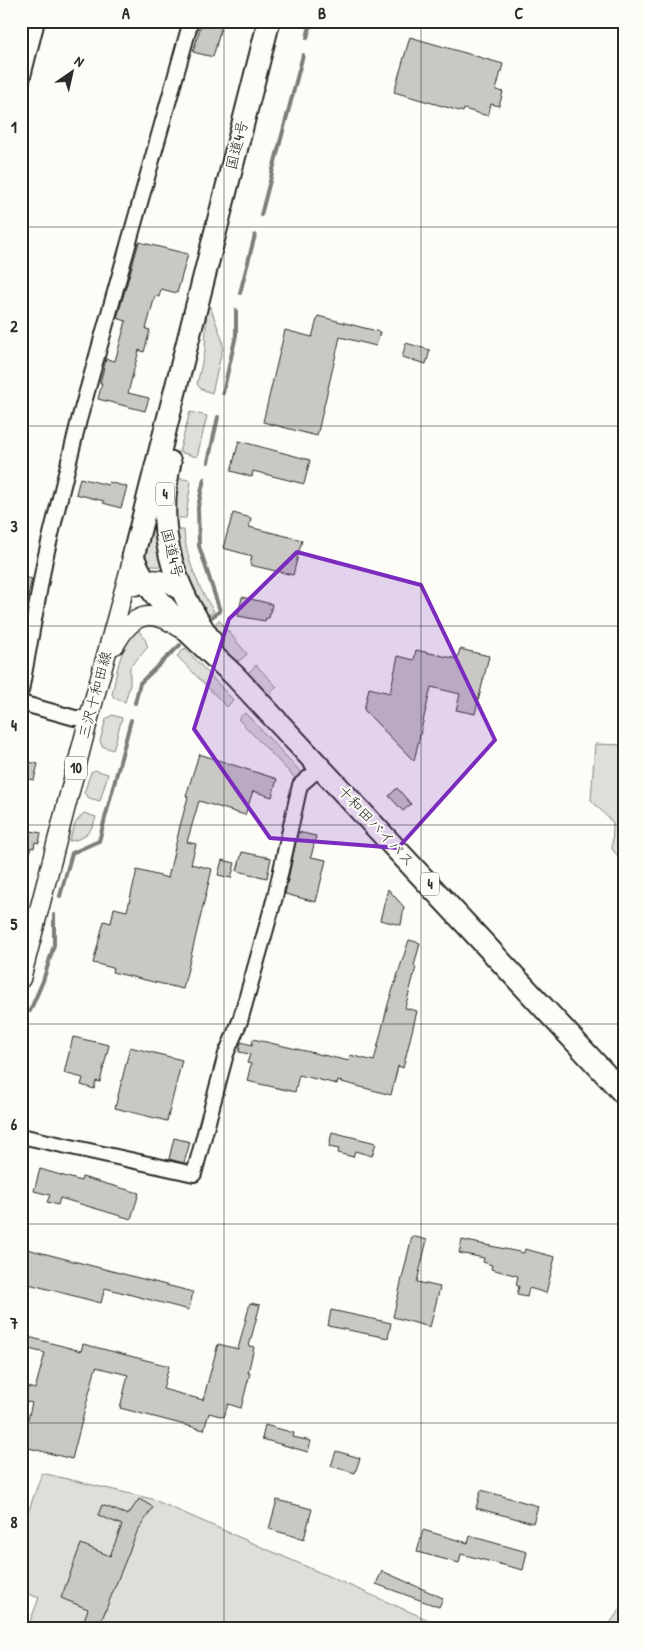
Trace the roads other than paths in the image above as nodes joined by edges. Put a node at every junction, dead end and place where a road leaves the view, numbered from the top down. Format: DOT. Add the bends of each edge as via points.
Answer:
graph roads {
  1 [pos="37,21"];
  2 [pos="191,21"];
  3 [pos="269,21"];
  4 [pos="21,84"];
  5 [pos="198,298"];
  6 [pos="133,557"];
  7 [pos="144,581"];
  8 [pos="183,593"];
  9 [pos="120,605"];
  10 [pos="195,638"];
  11 [pos="103,666"];
  12 [pos="235,676"];
  13 [pos="21,691"];
  14 [pos="21,704"];
  15 [pos="89,718"];
  16 [pos="321,767"];
  17 [pos="28,925"];
  18 [pos="21,979"];
  19 [pos="624,1094"];
  20 [pos="21,1136"];
  1 -- 4 [label="street"];
  2 -- 13 [label="street" via="79,420 45,559"];
  3 -- 5 [label="highway, 国道4号 / 4"];
  5 -- 6 [label="highway, 国道4号 / 4"];
  5 -- 8 [label="highway, 国道4号 / 4" via="192,360 165,483 163,517 169,552"];
  6 -- 7 [label="highway, 十和田バイパス / 4"];
  6 -- 9 [label="main road, 三沢十和田線 / 10"];
  7 -- 8 [label="main road" via="161,579"];
  7 -- 9 [label="main road, 10" via="133,588"];
  7 -- 10 [label="highway, 十和田バイパス / 4"];
  8 -- 12 [label="highway, 国道4号 / 4" via="196,620"];
  9 -- 11 [label="main road, 三沢十和田線 / 10"];
  10 -- 11 [label="main road, 10" via="161,617 143,616 126,627"];
  10 -- 12 [label="highway, 十和田バイパス / 4"];
  11 -- 15 [label="main road, 三沢十和田線 / 10"];
  12 -- 16 [label="highway, 十和田バイパス / 4"];
  14 -- 15 [label="street" via="75,718"];
  15 -- 17 [label="main road, 三沢十和田線 / 10"];
  16 -- 19 [label="highway, 十和田バイパス / 4"];
  16 -- 20 [label="street" via="300,785 275,897 240,1021 226,1054 194,1174"];
  17 -- 18 [label="main road, 三沢十和田線 / 10"];
}
